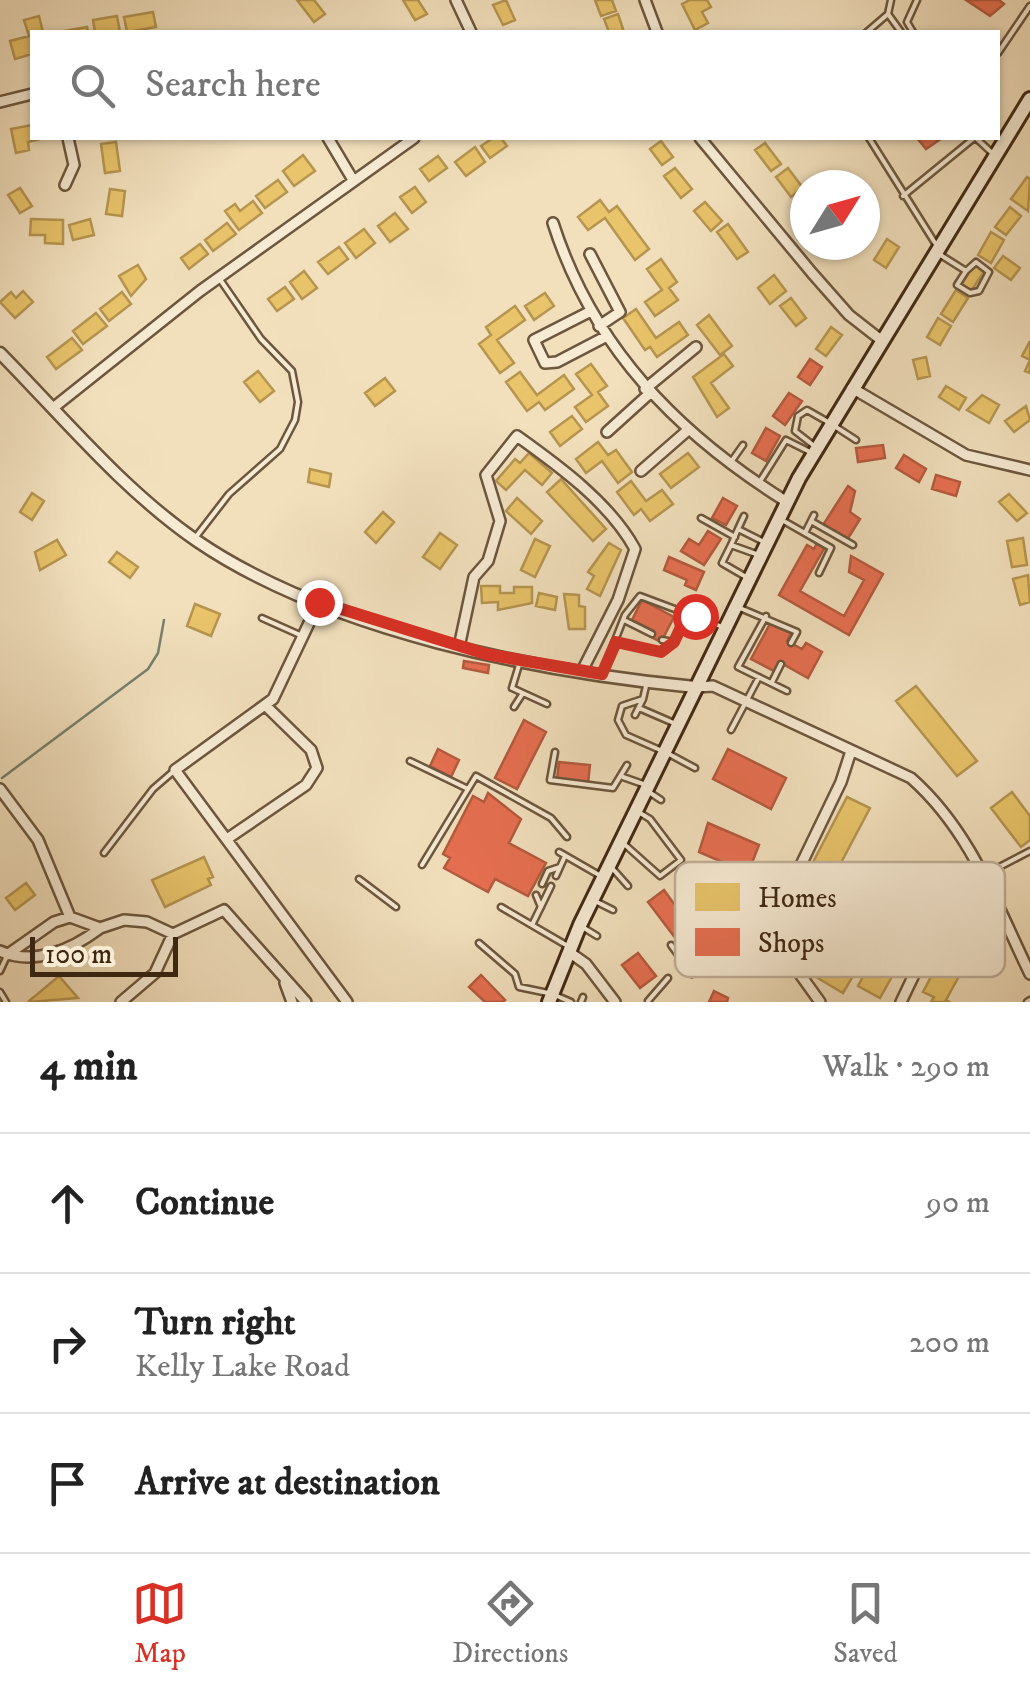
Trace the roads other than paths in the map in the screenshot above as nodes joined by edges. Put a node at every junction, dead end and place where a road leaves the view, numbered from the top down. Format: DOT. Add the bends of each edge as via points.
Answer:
graph roads {
  1 [pos="456,0"];
  2 [pos="645,0"];
  3 [pos="891,0"];
  4 [pos="917,0"];
  5 [pos="1030,6"];
  6 [pos="888,14"];
  7 [pos="1023,16"];
  8 [pos="1030,20"];
  9 [pos="470,30"];
  10 [pos="656,30"];
  11 [pos="869,30"];
  12 [pos="900,30"];
  13 [pos="912,30"];
  14 [pos="1000,50"];
  15 [pos="30,94"];
  16 [pos="1030,99"];
  17 [pos="0,102"];
  18 [pos="68,140"];
  19 [pos="329,140"];
  20 [pos="411,140"];
  21 [pos="701,140"];
  22 [pos="870,140"];
  23 [pos="973,140"];
  24 [pos="977,140"];
  25 [pos="994,155"];
  26 [pos="353,180"];
  27 [pos="65,185"];
  28 [pos="903,196"];
  29 [pos="554,223"];
  30 [pos="936,249"];
  31 [pos="590,254"];
  32 [pos="966,271"];
  33 [pos="219,278"];
  34 [pos="590,310"];
  35 [pos="599,326"];
  36 [pos="605,337"];
  37 [pos="881,340"];
  38 [pos="696,347"];
  39 [pos="0,353"];
  40 [pos="852,388"];
  41 [pos="647,391"];
  42 [pos="54,408"];
  43 [pos="831,424"];
  44 [pos="688,430"];
  45 [pos="607,432"];
  46 [pos="856,440"];
  47 [pos="742,446"];
  48 [pos="815,451"];
  49 [pos="731,462"];
  50 [pos="1030,470"];
  51 [pos="641,471"];
  52 [pos="759,483"];
  53 [pos="787,502"];
  54 [pos="744,516"];
  55 [pos="701,518"];
  56 [pos="779,518"];
  57 [pos="738,529"];
  58 [pos="805,533"];
  59 [pos="735,537"];
  60 [pos="194,539"];
  61 [pos="731,544"];
  62 [pos="854,545"];
  63 [pos="763,550"];
  64 [pos="818,573"];
  65 [pos="749,579"];
  66 [pos="319,602"];
  67 [pos="735,606"];
  68 [pos="688,612"];
  69 [pos="766,616"];
  70 [pos="262,618"];
  71 [pos="626,621"];
  72 [pos="724,628"];
  73 [pos="652,634"];
  74 [pos="304,636"];
  75 [pos="662,640"];
  76 [pos="616,642"];
  77 [pos="670,643"];
  78 [pos="791,643"];
  79 [pos="459,647"];
  80 [pos="520,660"];
  81 [pos="781,664"];
  82 [pos="582,671"];
  83 [pos="602,674"];
  84 [pos="759,677"];
  85 [pos="647,682"];
  86 [pos="771,683"];
  87 [pos="695,687"];
  88 [pos="786,690"];
  89 [pos="523,693"];
  90 [pos="643,700"];
  91 [pos="547,704"];
  92 [pos="746,704"];
  93 [pos="265,705"];
  94 [pos="514,706"];
  95 [pos="638,708"];
  96 [pos="635,715"];
  97 [pos="677,724"];
  98 [pos="630,726"];
  99 [pos="732,730"];
  100 [pos="626,736"];
  101 [pos="851,750"];
  102 [pos="555,752"];
  103 [pos="664,752"];
  104 [pos="410,761"];
  105 [pos="627,765"];
  106 [pos="696,768"];
  107 [pos="175,770"];
  108 [pos="624,777"];
  109 [pos="646,788"];
  110 [pos="0,789"];
  111 [pos="468,789"];
  112 [pos="662,800"];
  113 [pos="635,811"];
  114 [pos="567,837"];
  115 [pos="227,839"];
  116 [pos="965,839"];
  117 [pos="620,841"];
  118 [pos="953,847"];
  119 [pos="1030,850"];
  120 [pos="104,853"];
  121 [pos="678,862"];
  122 [pos="803,862"];
  123 [pos="977,862"];
  124 [pos="1005,864"];
  125 [pos="422,865"];
  126 [pos="675,865"];
  127 [pos="560,867"];
  128 [pos="606,871"];
  129 [pos="556,876"];
  130 [pos="359,879"];
  131 [pos="542,884"];
  132 [pos="550,886"];
  133 [pos="628,886"];
  134 [pos="536,894"];
  135 [pos="593,899"];
  136 [pos="396,907"];
  137 [pos="501,907"];
  138 [pos="541,907"];
  139 [pos="613,910"];
  140 [pos="70,917"];
  141 [pos="1005,921"];
  142 [pos="580,925"];
  143 [pos="532,926"];
  144 [pos="100,928"];
  145 [pos="173,934"];
  146 [pos="597,936"];
  147 [pos="479,943"];
  148 [pos="671,946"];
  149 [pos="570,950"];
  150 [pos="675,951"];
  151 [pos="4,953"];
  152 [pos="0,972"];
  153 [pos="1030,974"];
  154 [pos="802,977"];
  155 [pos="913,977"];
  156 [pos="668,978"];
  157 [pos="286,983"];
  158 [pos="0,992"];
  159 [pos="551,998"];
  160 [pos="648,1001"];
  161 [pos="6,1002"];
  162 [pos="121,1002"];
  163 [pos="292,1002"];
  164 [pos="306,1002"];
  165 [pos="348,1002"];
  166 [pos="571,1002"];
  167 [pos="616,1002"];
  168 [pos="820,1002"];
  169 [pos="901,1002"];
  1 -- 9 [label="street"];
  2 -- 10 [label="street"];
  3 -- 6 [label="lane"];
  4 -- 13 [label="lane" via="907,22"];
  5 -- 7 [label="lane"];
  6 -- 11 [label="lane"];
  6 -- 12 [label="lane"];
  7 -- 8 [label="lane"];
  7 -- 14 [label="lane"];
  15 -- 17 [label="street"];
  16 -- 25 [label="main road"];
  18 -- 27 [label="street" via="74,165"];
  19 -- 26 [label="street"];
  20 -- 26 [label="street"];
  21 -- 37 [label="street" via="849,315"];
  22 -- 28 [label="lane"];
  23 -- 28 [label="lane"];
  24 -- 25 [label="lane"];
  25 -- 30 [label="main road"];
  26 -- 33 [label="street"];
  28 -- 30 [label="lane"];
  29 -- 34 [label="street"];
  30 -- 32 [label="lane"];
  30 -- 37 [label="main road"];
  31 -- 35 [label="street" via="620,312"];
  32 -- 32 [label="lane" via="958,284 979,291 989,272 976,262"];
  33 -- 42 [label="street"];
  33 -- 60 [label="lane" via="292,371 298,402 280,450 229,494"];
  34 -- 35 [label="street"];
  34 -- 36 [label="street" via="534,340 545,363"];
  35 -- 36 [label="street"];
  36 -- 41 [label="street"];
  37 -- 40 [label="main road"];
  38 -- 41 [label="street"];
  39 -- 42 [label="street"];
  40 -- 43 [label="main road"];
  40 -- 50 [label="street" via="966,455"];
  41 -- 44 [label="street"];
  41 -- 45 [label="street"];
  42 -- 60 [label="street" via="132,488"];
  43 -- 46 [label="lane"];
  43 -- 48 [label="main road"];
  43 -- 48 [label="lane" via="813,411 798,416 794,431"];
  44 -- 49 [label="street"];
  44 -- 51 [label="street"];
  47 -- 49 [label="lane"];
  48 -- 52 [label="lane" via="786,440"];
  48 -- 53 [label="main road"];
  49 -- 52 [label="street"];
  52 -- 53 [label="street"];
  53 -- 56 [label="main road"];
  54 -- 57 [label="lane"];
  55 -- 59 [label="lane"];
  56 -- 58 [label="lane"];
  56 -- 63 [label="main road"];
  57 -- 59 [label="lane"];
  57 -- 63 [label="lane"];
  58 -- 62 [label="lane" via="813,518"];
  58 -- 64 [label="lane" via="832,548"];
  59 -- 61 [label="lane"];
  60 -- 66 [label="street"];
  61 -- 63 [label="lane"];
  61 -- 65 [label="lane" via="724,566"];
  63 -- 65 [label="main road"];
  65 -- 67 [label="main road"];
  66 -- 74 [label="street"];
  66 -- 79 [label="street"];
  67 -- 69 [label="lane"];
  67 -- 72 [label="main road"];
  68 -- 71 [label="lane" via="640,596"];
  68 -- 72 [label="lane"];
  68 -- 77 [label="lane"];
  69 -- 78 [label="lane" via="796,632"];
  69 -- 84 [label="lane" via="738,668"];
  70 -- 74 [label="lane"];
  71 -- 73 [label="lane"];
  71 -- 76 [label="lane"];
  72 -- 87 [label="main road"];
  74 -- 93 [label="street" via="281,689"];
  75 -- 77 [label="lane"];
  76 -- 77 [label="lane" via="661,652"];
  76 -- 83 [label="lane"];
  79 -- 80 [label="street"];
  79 -- 82 [label="street" via="474,577 488,560 500,521 486,474 517,436 624,528 635,549"];
  80 -- 82 [label="street"];
  80 -- 89 [label="lane" via="512,688"];
  81 -- 86 [label="lane"];
  82 -- 83 [label="street"];
  83 -- 85 [label="street"];
  84 -- 86 [label="lane"];
  84 -- 92 [label="lane"];
  85 -- 87 [label="street"];
  85 -- 90 [label="lane"];
  86 -- 88 [label="lane"];
  87 -- 92 [label="street" via="713,686"];
  87 -- 97 [label="main road"];
  89 -- 91 [label="lane"];
  89 -- 94 [label="lane"];
  90 -- 95 [label="lane"];
  90 -- 100 [label="lane" via="622,706 618,720"];
  92 -- 99 [label="lane"];
  92 -- 101 [label="street"];
  93 -- 107 [label="street"];
  93 -- 115 [label="street" via="311,750 316,768 306,785"];
  95 -- 96 [label="lane"];
  95 -- 97 [label="lane"];
  97 -- 103 [label="main road"];
  98 -- 100 [label="lane"];
  100 -- 103 [label="lane"];
  101 -- 116 [label="street" via="911,778"];
  101 -- 122 [label="street"];
  102 -- 108 [label="lane" via="550,780 614,788"];
  103 -- 106 [label="lane"];
  103 -- 109 [label="main road"];
  104 -- 111 [label="lane"];
  105 -- 108 [label="lane"];
  107 -- 115 [label="street"];
  107 -- 120 [label="lane"];
  108 -- 109 [label="lane"];
  109 -- 112 [label="lane"];
  109 -- 113 [label="main road"];
  110 -- 140 [label="street" via="38,840"];
  111 -- 114 [label="lane" via="476,776 550,818"];
  111 -- 125 [label="lane"];
  113 -- 117 [label="main road"];
  113 -- 121 [label="lane" via="650,818"];
  115 -- 165 [label="street"];
  116 -- 118 [label="lane"];
  116 -- 123 [label="street"];
  117 -- 126 [label="lane" via="660,876"];
  117 -- 128 [label="main road"];
  119 -- 124 [label="lane"];
  127 -- 128 [label="lane" via="562,854"];
  127 -- 129 [label="lane"];
  127 -- 131 [label="lane" via="548,870"];
  128 -- 133 [label="lane"];
  128 -- 135 [label="main road"];
  130 -- 136 [label="lane"];
  132 -- 138 [label="lane"];
  134 -- 138 [label="lane"];
  135 -- 139 [label="lane"];
  135 -- 142 [label="main road"];
  137 -- 143 [label="lane"];
  138 -- 143 [label="lane"];
  140 -- 144 [label="street"];
  140 -- 151 [label="street"];
  141 -- 153 [label="street"];
  142 -- 146 [label="lane"];
  142 -- 149 [label="main road"];
  143 -- 149 [label="lane"];
  144 -- 145 [label="street" via="124,920"];
  144 -- 151 [label="street" via="66,950 28,958"];
  145 -- 157 [label="street" via="224,910"];
  145 -- 162 [label="street" via="154,972"];
  147 -- 159 [label="lane" via="515,974 519,987"];
  148 -- 150 [label="lane"];
  149 -- 159 [label="main road"];
  149 -- 167 [label="street"];
  151 -- 152 [label="lane"];
  154 -- 168 [label="street"];
  155 -- 169 [label="street"];
  156 -- 160 [label="lane"];
  157 -- 163 [label="street"];
  157 -- 164 [label="street"];
  158 -- 161 [label="lane"];
  159 -- 166 [label="lane"];
}
